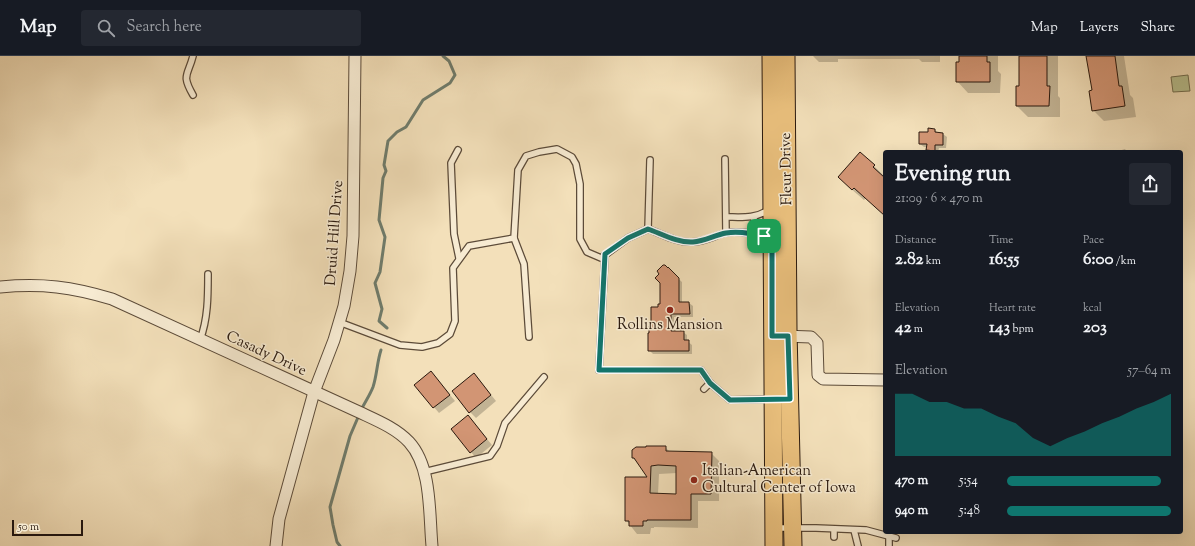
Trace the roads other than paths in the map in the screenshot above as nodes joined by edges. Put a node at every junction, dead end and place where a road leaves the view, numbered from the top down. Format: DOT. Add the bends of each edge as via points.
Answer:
graph roads {
  1 [pos="193,56"];
  2 [pos="355,56"];
  3 [pos="771,56"];
  4 [pos="786,56"];
  5 [pos="193,95"];
  6 [pos="458,150"];
  7 [pos="725,158"];
  8 [pos="650,160"];
  9 [pos="772,208"];
  10 [pos="726,217"];
  11 [pos="754,217"];
  12 [pos="648,229"];
  13 [pos="726,233"];
  14 [pos="754,234"];
  15 [pos="514,238"];
  16 [pos="772,240"];
  17 [pos="605,254"];
  18 [pos="459,258"];
  19 [pos="208,274"];
  20 [pos="0,287"];
  21 [pos="339,322"];
  22 [pos="780,336"];
  23 [pos="529,337"];
  24 [pos="200,340"];
  25 [pos="544,376"];
  26 [pos="883,380"];
  27 [pos="710,383"];
  28 [pos="704,389"];
  29 [pos="314,392"];
  30 [pos="781,399"];
  31 [pos="424,472"];
  32 [pos="774,528"];
  33 [pos="793,528"];
  34 [pos="834,529"];
  35 [pos="854,530"];
  36 [pos="834,537"];
  37 [pos="889,537"];
  38 [pos="896,538"];
  39 [pos="276,546"];
  40 [pos="432,546"];
  41 [pos="774,546"];
  42 [pos="793,546"];
  43 [pos="858,546"];
  44 [pos="889,546"];
  1 -- 5 [label="lane" via="185,78"];
  2 -- 21 [label="street, Druid Hill Drive" via="353,236 350,271"];
  3 -- 9 [label="main road, Fleur Drive"];
  4 -- 22 [label="main road, Fleur Drive"];
  6 -- 18 [label="lane" via="451,163 454,234"];
  7 -- 10 [label="lane"];
  8 -- 12 [label="lane"];
  9 -- 11 [label="lane"];
  9 -- 16 [label="main road, Fleur Drive"];
  10 -- 11 [label="lane"];
  10 -- 13 [label="lane"];
  11 -- 14 [label="lane"];
  12 -- 13 [label="lane" via="677,240 692,242"];
  12 -- 17 [label="lane" via="628,238"];
  13 -- 14 [label="lane"];
  14 -- 16 [label="lane"];
  15 -- 17 [label="lane" via="518,170 526,156 557,149 572,157 576,164 580,184 580,239 588,252 601,258"];
  15 -- 18 [label="lane" via="469,246"];
  15 -- 23 [label="lane" via="524,264"];
  16 -- 22 [label="main road, Fleur Drive"];
  17 -- 27 [label="lane" via="599,370 701,370"];
  18 -- 21 [label="lane" via="453,268 456,321 450,334 438,343 422,347 400,345"];
  19 -- 24 [label="lane" via="208,300"];
  20 -- 24 [label="street, Casady Drive" via="45,285 86,291 112,299"];
  21 -- 29 [label="street, Druid Hill Drive"];
  22 -- 26 [label="street" via="811,337 817,343 818,375 823,379"];
  22 -- 30 [label="main road, Fleur Drive"];
  24 -- 29 [label="street, Casady Drive"];
  25 -- 31 [label="lane" via="505,423 497,446 490,456"];
  27 -- 28 [label="lane"];
  27 -- 30 [label="lane" via="730,400"];
  29 -- 31 [label="street, Casady Drive" via="398,432 409,441 420,457"];
  29 -- 39 [label="street, Druid Hill Drive" via="280,519"];
  30 -- 32 [label="main road, Fleur Drive"];
  30 -- 33 [label="main road, Fleur Drive"];
  31 -- 40 [label="street, Casady Drive"];
  32 -- 33 [label="lane"];
  32 -- 41 [label="main road, Fleur Drive"];
  33 -- 34 [label="lane"];
  33 -- 42 [label="main road, Fleur Drive"];
  34 -- 35 [label="lane"];
  34 -- 36 [label="lane"];
  35 -- 37 [label="lane" via="866,530"];
  35 -- 43 [label="lane"];
  37 -- 38 [label="lane"];
  37 -- 44 [label="lane"];
}
